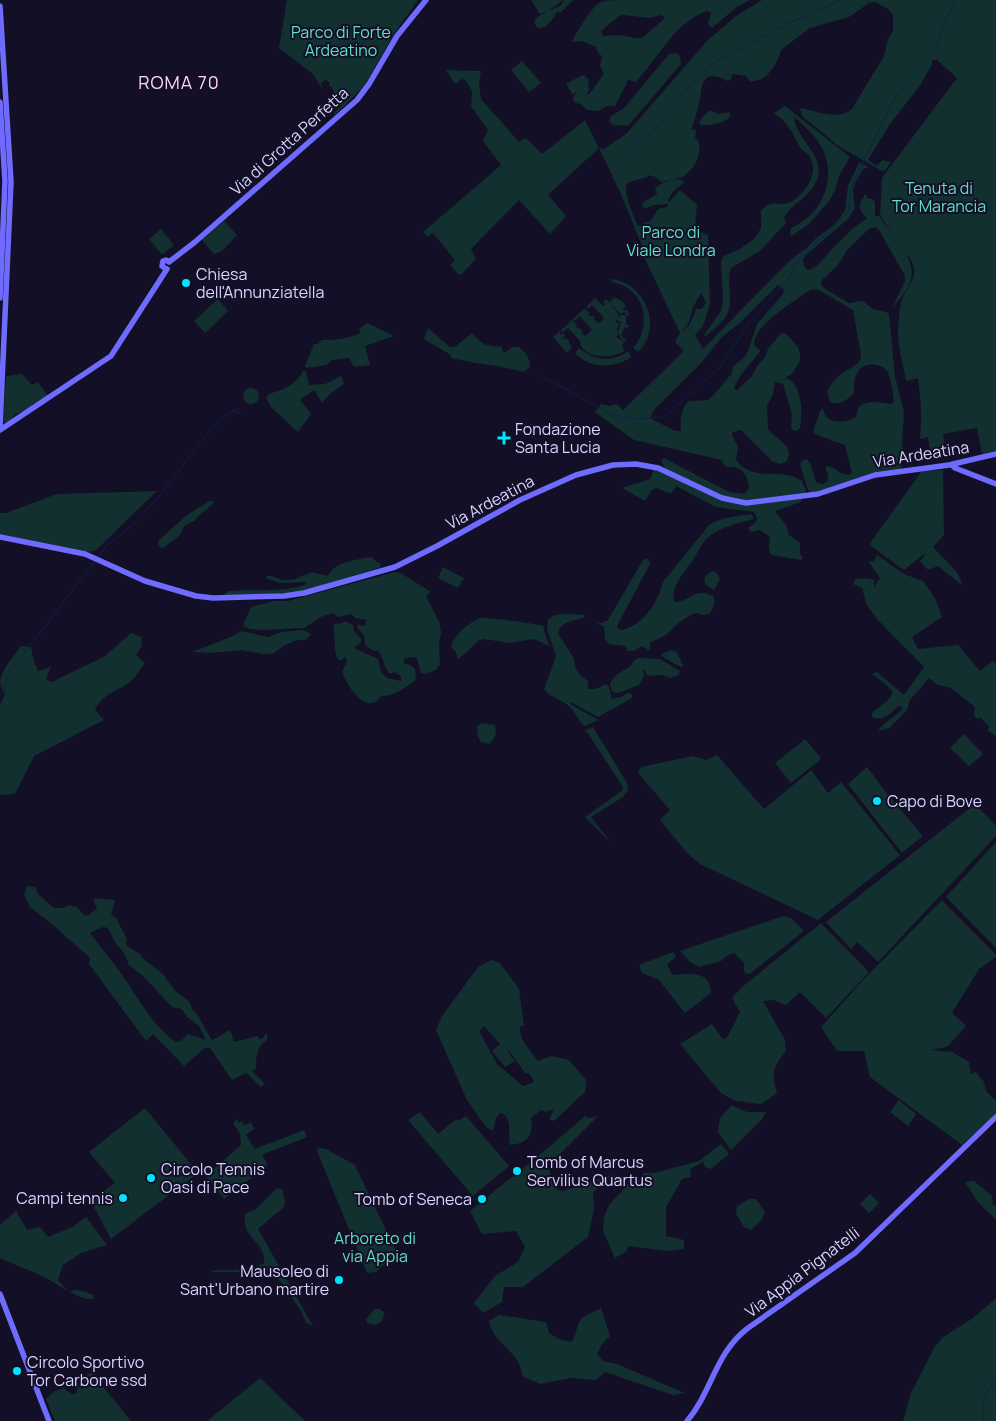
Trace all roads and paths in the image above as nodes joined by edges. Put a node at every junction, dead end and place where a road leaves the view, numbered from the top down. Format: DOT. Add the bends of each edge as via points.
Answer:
graph roads {
  1 [pos="426,0"];
  2 [pos="0,6"];
  3 [pos="0,102"];
  4 [pos="0,298"];
  5 [pos="0,428"];
  6 [pos="996,454"];
  7 [pos="952,465"];
  8 [pos="996,484"];
  9 [pos="0,538"];
  10 [pos="996,1117"];
  11 [pos="0,1294"];
  12 [pos="49,1421"];
  13 [pos="686,1421"];
  1 -- 5 [label="main road, Via di Grotta Perfetta" via="396,36 357,100 195,242 169,262 162,262 166,269 111,356"];
  2 -- 5 [label="main road" via="11,182"];
  3 -- 4 [label="main road" via="5,178"];
  6 -- 7 [label="main road, Via Ardeatina"];
  7 -- 8 [label="main road"];
  7 -- 9 [label="main road, Via Ardeatina" via="887,472 814,494 742,502 719,497 658,468 613,464 576,475 527,497 395,567 289,596 196,596 145,581 97,558"];
  10 -- 13 [label="main road, Via Appia Pignatelli" via="854,1254 736,1339"];
  11 -- 12 [label="main road"];
}
